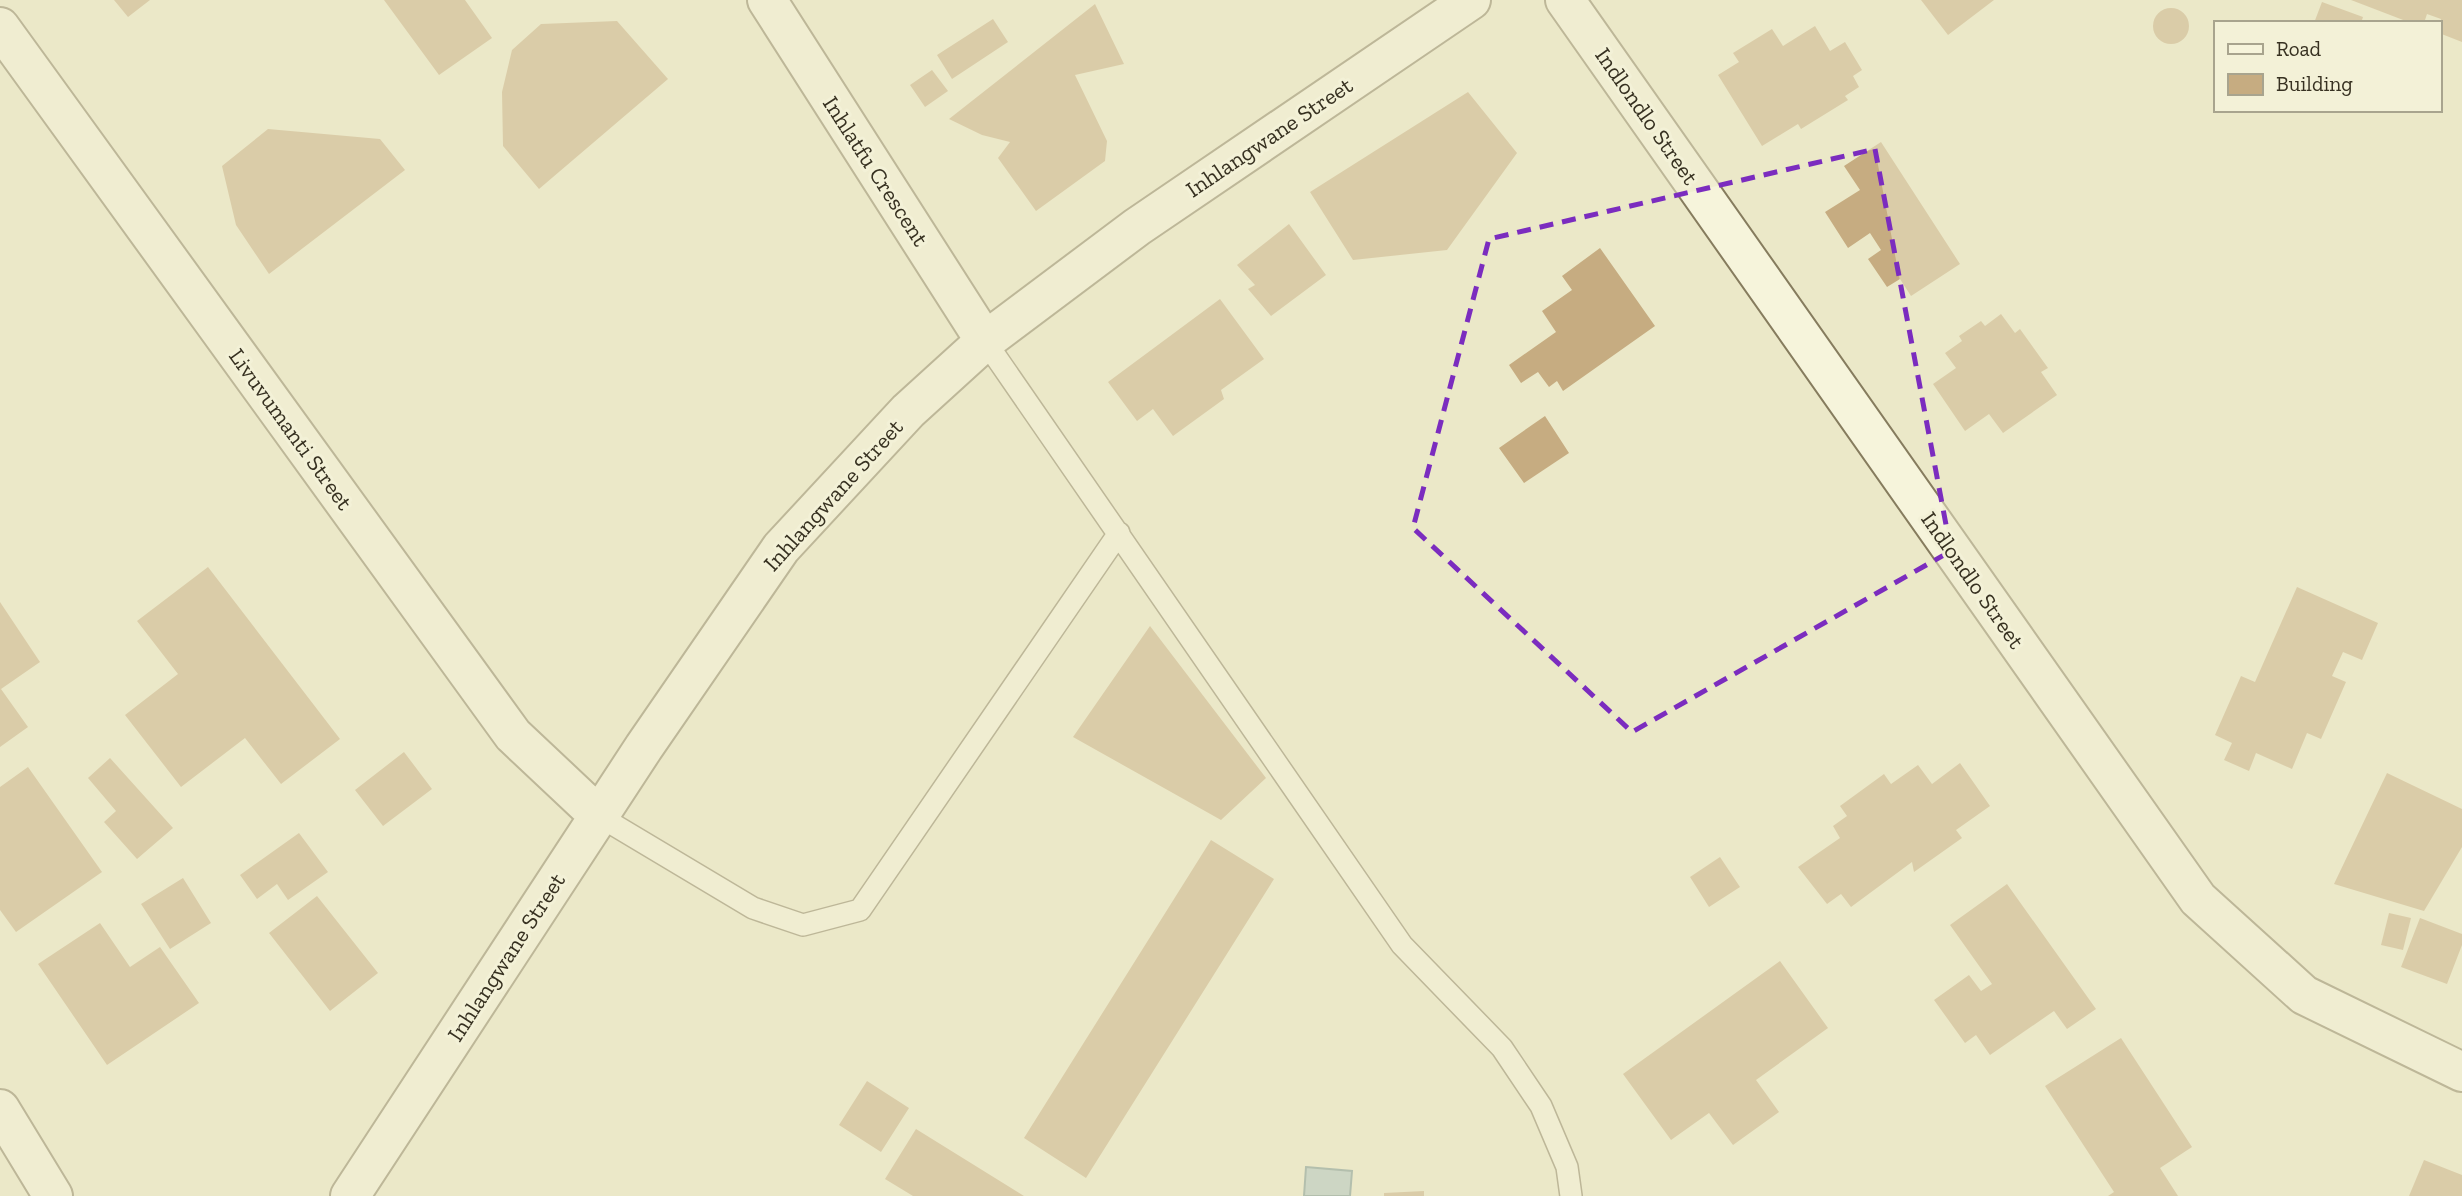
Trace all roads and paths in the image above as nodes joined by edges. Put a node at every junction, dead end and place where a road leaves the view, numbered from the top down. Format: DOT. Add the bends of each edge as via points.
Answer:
graph roads {
  1 [pos="767,0"];
  2 [pos="1471,0"];
  3 [pos="1564,0"];
  4 [pos="0,27"];
  5 [pos="985,341"];
  6 [pos="1119,533"];
  7 [pos="599,816"];
  8 [pos="2462,1072"];
  9 [pos="0,1109"];
  10 [pos="53,1196"];
  11 [pos="350,1196"];
  12 [pos="1571,1196"];
  1 -- 5 [label="street, Inhlatfu Crescent"];
  2 -- 5 [label="street, Inhlangwane Street" via="1137,227"];
  3 -- 8 [label="street, Indlondlo Street" via="2198,899 2304,995"];
  4 -- 7 [label="street, Livuvumanti Street" via="513,735"];
  5 -- 6 [label="lane"];
  5 -- 7 [label="street, Inhlangwane Street" via="908,411 781,548"];
  6 -- 7 [label="lane" via="860,910 803,925 752,908"];
  6 -- 12 [label="lane" via="1402,945 1502,1048 1541,1106 1567,1167"];
  7 -- 11 [label="street, Inhlangwane Street"];
  9 -- 10 [label="street"];
}
